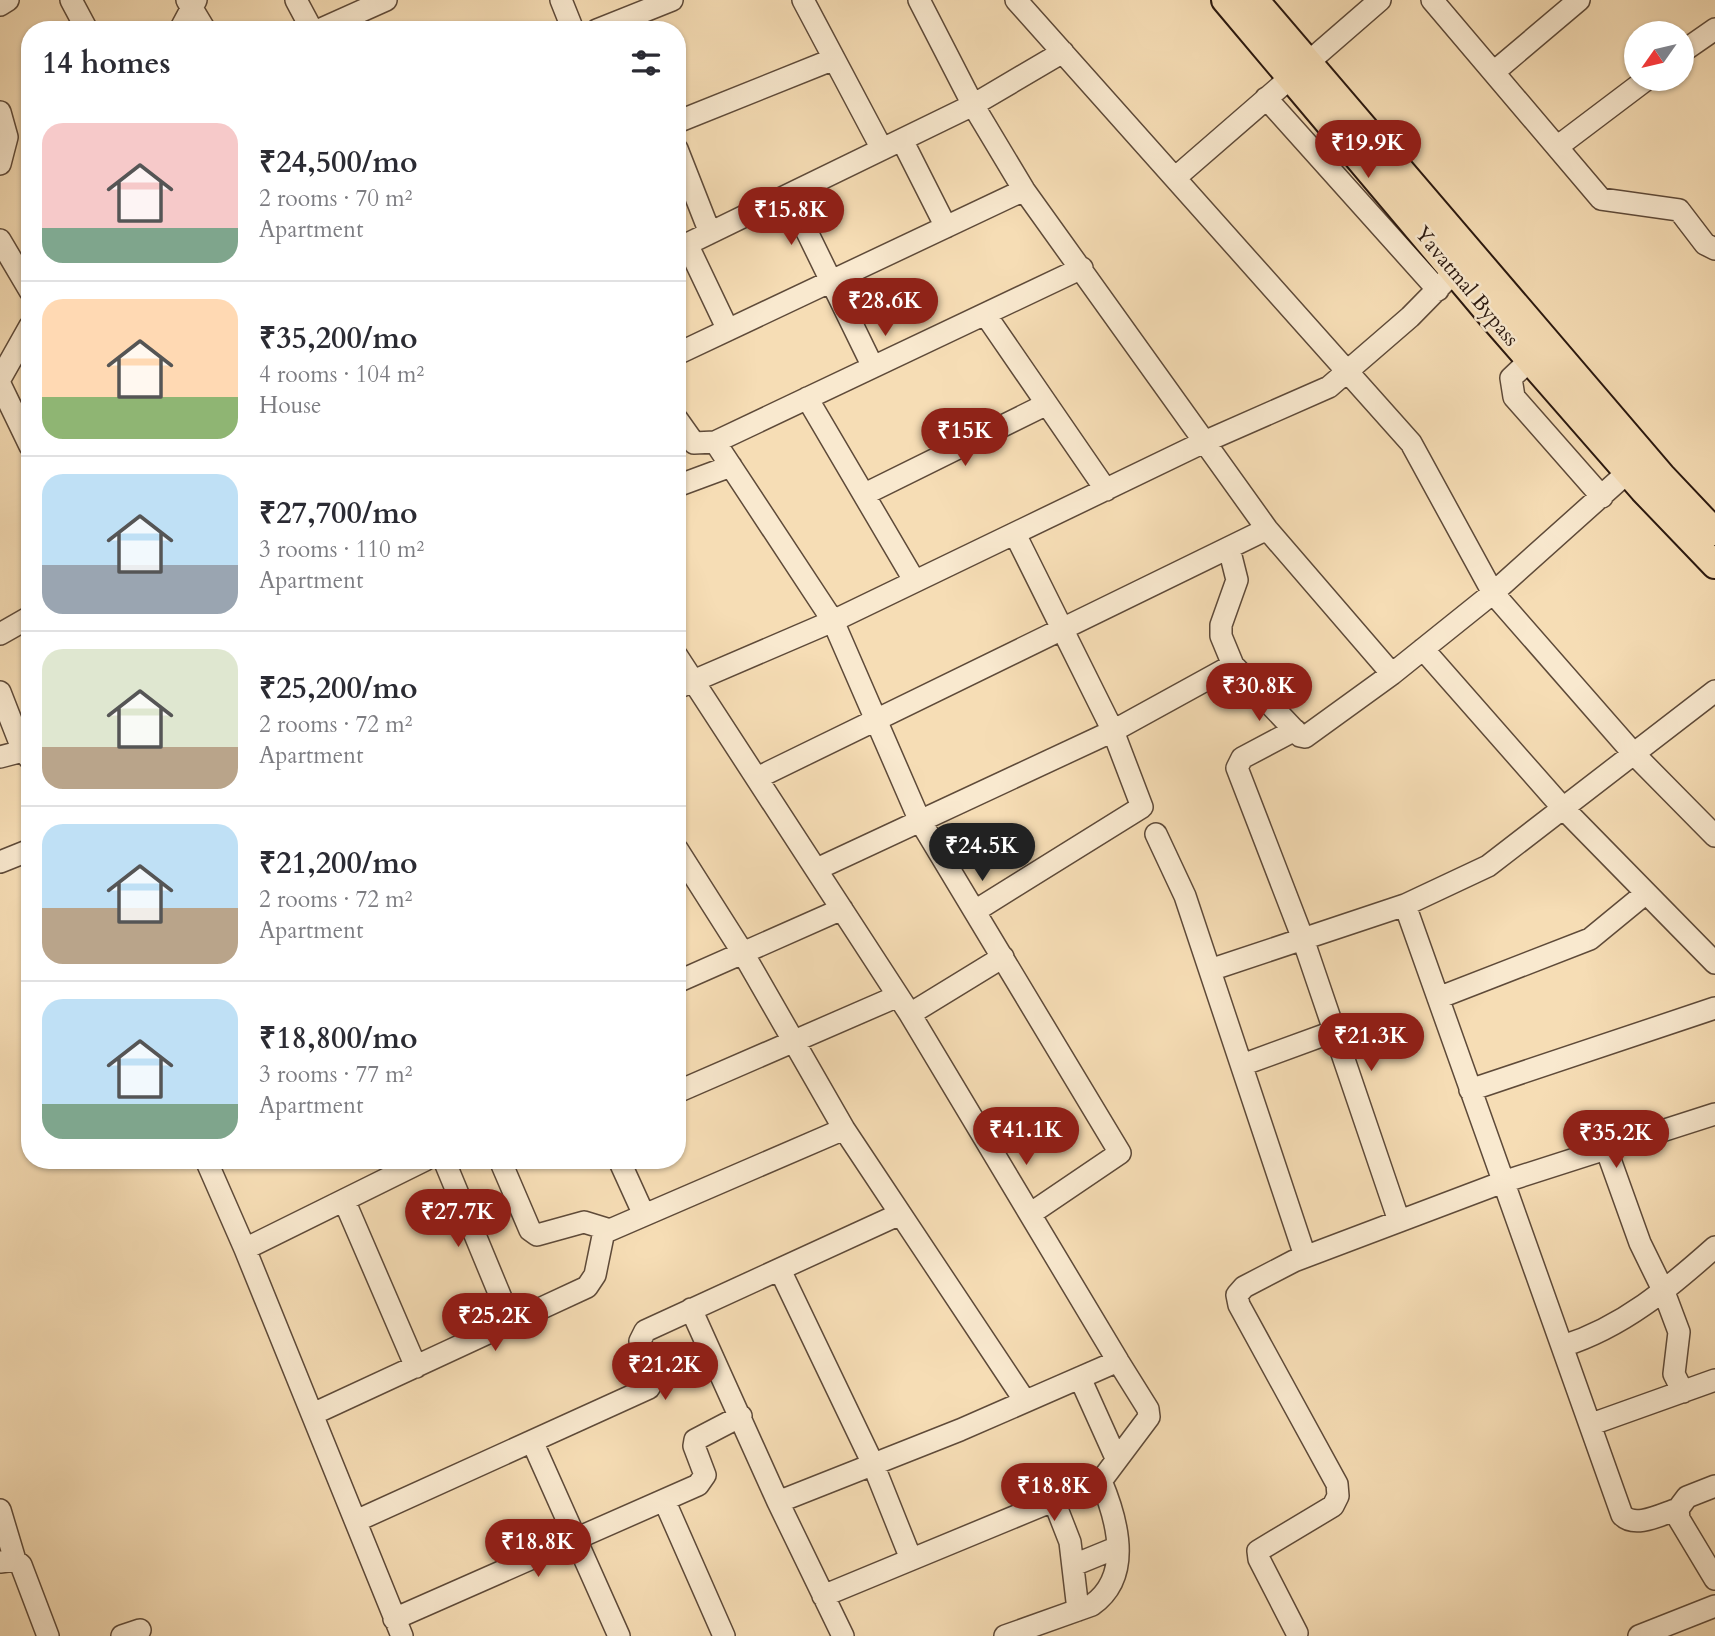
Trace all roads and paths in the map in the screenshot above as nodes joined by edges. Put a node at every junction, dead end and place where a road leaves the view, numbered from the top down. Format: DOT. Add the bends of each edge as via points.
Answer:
graph roads {
  1 [pos="8,0"];
  2 [pos="71,0"];
  3 [pos="296,0"];
  4 [pos="386,0"];
  5 [pos="561,0"];
  6 [pos="672,0"];
  7 [pos="803,0"];
  8 [pos="919,0"];
  9 [pos="1016,0"];
  10 [pos="1225,0"];
  11 [pos="1255,0"];
  12 [pos="1380,0"];
  13 [pos="1432,0"];
  14 [pos="1579,0"];
  15 [pos="191,2"];
  16 [pos="0,5"];
  17 [pos="635,15"];
  18 [pos="82,21"];
  19 [pos="184,21"];
  20 [pos="200,21"];
  21 [pos="307,21"];
  22 [pos="339,21"];
  23 [pos="569,21"];
  24 [pos="1715,29"];
  25 [pos="1694,44"];
  26 [pos="1063,52"];
  27 [pos="834,59"];
  28 [pos="1299,69"];
  29 [pos="1494,72"];
  30 [pos="1631,91"];
  31 [pos="1266,99"];
  32 [pos="973,105"];
  33 [pos="0,111"];
  34 [pos="686,118"];
  35 [pos="902,140"];
  36 [pos="1557,147"];
  37 [pos="882,149"];
  38 [pos="0,164"];
  39 [pos="686,172"];
  40 [pos="1175,178"];
  41 [pos="1024,190"];
  42 [pos="789,195"];
  43 [pos="946,227"];
  44 [pos="710,233"];
  45 [pos="0,240"];
  46 [pos="686,245"];
  47 [pos="1715,249"];
  48 [pos="686,254"];
  49 [pos="1082,268"];
  50 [pos="1455,271"];
  51 [pos="21,276"];
  52 [pos="831,282"];
  53 [pos="985,314"];
  54 [pos="728,330"];
  55 [pos="9,345"];
  56 [pos="686,350"];
  57 [pos="1530,360"];
  58 [pos="873,367"];
  59 [pos="1349,373"];
  60 [pos="0,381"];
  61 [pos="807,398"];
  62 [pos="1047,404"];
  63 [pos="21,426"];
  64 [pos="686,432"];
  65 [pos="715,442"];
  66 [pos="1204,442"];
  67 [pos="731,466"];
  68 [pos="1628,472"];
  69 [pos="686,483"];
  70 [pos="1106,490"];
  71 [pos="864,494"];
  72 [pos="1602,497"];
  73 [pos="1267,529"];
  74 [pos="1715,532"];
  75 [pos="1015,534"];
  76 [pos="1229,548"];
  77 [pos="1715,565"];
  78 [pos="914,580"];
  79 [pos="1493,593"];
  80 [pos="833,621"];
  81 [pos="21,622"];
  82 [pos="1059,629"];
  83 [pos="0,634"];
  84 [pos="1423,649"];
  85 [pos="1233,665"];
  86 [pos="1392,674"];
  87 [pos="687,686"];
  88 [pos="1715,691"];
  89 [pos="0,692"];
  90 [pos="875,718"];
  91 [pos="1295,730"];
  92 [pos="1112,731"];
  93 [pos="21,739"];
  94 [pos="1633,753"];
  95 [pos="21,756"];
  96 [pos="0,757"];
  97 [pos="757,778"];
  98 [pos="1562,807"];
  99 [pos="919,819"];
  100 [pos="1156,834"];
  101 [pos="1715,836"];
  102 [pos="21,854"];
  103 [pos="0,862"];
  104 [pos="686,863"];
  105 [pos="817,869"];
  106 [pos="1646,893"];
  107 [pos="1405,905"];
  108 [pos="842,909"];
  109 [pos="975,911"];
  110 [pos="1303,939"];
  111 [pos="743,953"];
  112 [pos="1003,957"];
  113 [pos="1715,963"];
  114 [pos="1210,970"];
  115 [pos="686,978"];
  116 [pos="1438,998"];
  117 [pos="904,1005"];
  118 [pos="1715,1009"];
  119 [pos="1335,1031"];
  120 [pos="794,1043"];
  121 [pos="1242,1065"];
  122 [pos="686,1088"];
  123 [pos="1470,1090"];
  124 [pos="1715,1114"];
  125 [pos="844,1129"];
  126 [pos="1607,1151"];
  127 [pos="210,1169"];
  128 [pos="407,1169"];
  129 [pos="448,1169"];
  130 [pos="504,1169"];
  131 [pos="623,1169"];
  132 [pos="1503,1182"];
  133 [pos="344,1200"];
  134 [pos="900,1214"];
  135 [pos="1030,1214"];
  136 [pos="644,1215"];
  137 [pos="1399,1221"];
  138 [pos="604,1231"];
  139 [pos="1715,1247"];
  140 [pos="245,1249"];
  141 [pos="1305,1256"];
  142 [pos="780,1270"];
  143 [pos="1664,1292"];
  144 [pos="691,1309"];
  145 [pos="511,1322"];
  146 [pos="1563,1346"];
  147 [pos="1118,1361"];
  148 [pos="416,1367"];
  149 [pos="1080,1378"];
  150 [pos="1715,1380"];
  151 [pos="1683,1392"];
  152 [pos="1025,1401"];
  153 [pos="313,1414"];
  154 [pos="741,1416"];
  155 [pos="1592,1424"];
  156 [pos="532,1441"];
  157 [pos="1116,1458"];
  158 [pos="873,1464"];
  159 [pos="1101,1481"];
  160 [pos="1715,1486"];
  161 [pos="1054,1501"];
  162 [pos="665,1502"];
  163 [pos="778,1502"];
  164 [pos="1678,1509"];
  165 [pos="0,1510"];
  166 [pos="356,1521"];
  167 [pos="577,1539"];
  168 [pos="1118,1548"];
  169 [pos="911,1559"];
  170 [pos="7,1561"];
  171 [pos="1074,1565"];
  172 [pos="1715,1579"];
  173 [pos="823,1596"];
  174 [pos="1715,1606"];
  175 [pos="1078,1609"];
  176 [pos="398,1628"];
  177 [pos="1297,1633"];
  178 [pos="1017,1634"];
  179 [pos="48,1636"];
  180 [pos="619,1636"];
  181 [pos="724,1636"];
  182 [pos="843,1636"];
  183 [pos="1639,1636"];
  1 -- 16 [label="street"];
  2 -- 18 [label="street"];
  3 -- 21 [label="street"];
  4 -- 22 [label="street"];
  5 -- 23 [label="street"];
  6 -- 17 [label="street"];
  7 -- 27 [label="street"];
  8 -- 32 [label="street"];
  9 -- 26 [label="street"];
  10 -- 28 [label="main road, Yavatmal Bypass"];
  11 -- 28 [label="main road, Yavatmal Bypass"];
  12 -- 28 [label="street"];
  13 -- 29 [label="street"];
  14 -- 29 [label="street"];
  15 -- 19 [label="street"];
  15 -- 20 [label="street"];
  24 -- 25 [label="street"];
  26 -- 32 [label="street"];
  26 -- 40 [label="street"];
  27 -- 34 [label="street"];
  27 -- 37 [label="street"];
  28 -- 31 [label="street"];
  28 -- 50 [label="main road, Yavatmal Bypass"];
  29 -- 36 [label="street"];
  30 -- 36 [label="street"];
  31 -- 40 [label="street"];
  31 -- 50 [label="street"];
  32 -- 35 [label="street"];
  32 -- 41 [label="street"];
  33 -- 38 [label="street" via="7,137"];
  35 -- 37 [label="street"];
  35 -- 43 [label="street"];
  36 -- 47 [label="street" via="1601,199 1679,210 1705,244"];
  37 -- 42 [label="street"];
  39 -- 44 [label="street"];
  40 -- 59 [label="street"];
  41 -- 43 [label="street"];
  41 -- 49 [label="street"];
  42 -- 44 [label="street"];
  42 -- 52 [label="street"];
  43 -- 52 [label="street"];
  44 -- 46 [label="street"];
  45 -- 51 [label="street"];
  48 -- 54 [label="street"];
  49 -- 53 [label="street"];
  49 -- 66 [label="street"];
  50 -- 57 [label="main road, Yavatmal Bypass"];
  50 -- 59 [label="street"];
  50 -- 74 [label="main road, Yavatmal Bypass"];
  52 -- 54 [label="street"];
  52 -- 58 [label="street"];
  53 -- 58 [label="street"];
  53 -- 62 [label="street"];
  54 -- 56 [label="street"];
  55 -- 60 [label="street"];
  57 -- 68 [label="main road, Yavatmal Bypass"];
  57 -- 72 [label="street" via="1511,378 1514,397"];
  58 -- 61 [label="street"];
  59 -- 66 [label="street" via="1329,387"];
  59 -- 79 [label="street" via="1411,443"];
  60 -- 63 [label="street"];
  61 -- 65 [label="street"];
  61 -- 71 [label="street"];
  62 -- 70 [label="street"];
  62 -- 71 [label="street"];
  64 -- 65 [label="street" via="694,443"];
  65 -- 67 [label="street"];
  66 -- 70 [label="street"];
  66 -- 73 [label="street"];
  67 -- 69 [label="street"];
  67 -- 80 [label="street"];
  68 -- 72 [label="street"];
  68 -- 77 [label="main road, Yavatmal Bypass"];
  70 -- 75 [label="street"];
  71 -- 78 [label="street"];
  72 -- 79 [label="street"];
  73 -- 76 [label="street"];
  73 -- 86 [label="street"];
  75 -- 78 [label="street"];
  75 -- 82 [label="street"];
  76 -- 82 [label="street"];
  76 -- 85 [label="street" via="1237,580 1221,636"];
  78 -- 80 [label="street"];
  79 -- 84 [label="street"];
  79 -- 94 [label="street"];
  80 -- 87 [label="street"];
  80 -- 90 [label="street"];
  81 -- 83 [label="street"];
  82 -- 90 [label="street"];
  82 -- 92 [label="street"];
  84 -- 86 [label="street"];
  84 -- 98 [label="street"];
  85 -- 91 [label="street"];
  85 -- 92 [label="street"];
  86 -- 91 [label="street" via="1305,737"];
  87 -- 97 [label="street"];
  88 -- 94 [label="street"];
  89 -- 93 [label="street"];
  90 -- 97 [label="street"];
  90 -- 99 [label="street"];
  91 -- 110 [label="street" via="1241,758 1237,768"];
  92 -- 99 [label="street"];
  92 -- 109 [label="street" via="1142,800 1138,812"];
  94 -- 98 [label="street"];
  94 -- 101 [label="street"];
  95 -- 96 [label="street"];
  97 -- 105 [label="street"];
  98 -- 106 [label="street"];
  98 -- 107 [label="street" via="1488,866"];
  99 -- 105 [label="street"];
  99 -- 109 [label="street"];
  100 -- 114 [label="street" via="1185,896"];
  102 -- 103 [label="street"];
  104 -- 111 [label="street"];
  105 -- 108 [label="street"];
  106 -- 113 [label="street"];
  106 -- 116 [label="street" via="1590,939"];
  107 -- 110 [label="street"];
  107 -- 116 [label="street"];
  108 -- 111 [label="street"];
  108 -- 117 [label="street"];
  109 -- 112 [label="street"];
  110 -- 114 [label="street"];
  110 -- 119 [label="street"];
  111 -- 115 [label="street"];
  111 -- 120 [label="street"];
  112 -- 117 [label="street"];
  112 -- 135 [label="street" via="1120,1153"];
  114 -- 121 [label="street"];
  116 -- 123 [label="street"];
  117 -- 120 [label="street"];
  117 -- 135 [label="street"];
  118 -- 123 [label="street"];
  119 -- 121 [label="street"];
  119 -- 137 [label="street"];
  120 -- 122 [label="street"];
  120 -- 125 [label="street"];
  121 -- 141 [label="street"];
  123 -- 132 [label="street"];
  124 -- 126 [label="street"];
  125 -- 134 [label="street"];
  125 -- 136 [label="street"];
  126 -- 132 [label="street"];
  126 -- 143 [label="street" via="1640,1243"];
  127 -- 140 [label="street"];
  128 -- 133 [label="street"];
  129 -- 145 [label="street"];
  130 -- 138 [label="street" via="530,1230 537,1235 584,1222"];
  131 -- 136 [label="street"];
  132 -- 137 [label="street"];
  132 -- 146 [label="street"];
  133 -- 140 [label="street"];
  133 -- 148 [label="street"];
  134 -- 142 [label="street"];
  134 -- 152 [label="street"];
  135 -- 147 [label="street"];
  136 -- 138 [label="street"];
  137 -- 141 [label="street"];
  138 -- 145 [label="street" via="592,1282"];
  139 -- 143 [label="street"];
  140 -- 153 [label="street"];
  141 -- 177 [label="street" via="1237,1295 1337,1484 1333,1506 1258,1550"];
  142 -- 144 [label="street"];
  142 -- 158 [label="street"];
  143 -- 146 [label="street" via="1603,1331"];
  143 -- 151 [label="street" via="1679,1332 1674,1374"];
  144 -- 154 [label="street"];
  144 -- 156 [label="street" via="641,1335 654,1377 649,1388"];
  145 -- 148 [label="street"];
  146 -- 155 [label="street"];
  147 -- 149 [label="street"];
  147 -- 157 [label="street" via="1149,1417"];
  148 -- 153 [label="street"];
  149 -- 152 [label="street"];
  149 -- 157 [label="street"];
  150 -- 151 [label="street"];
  151 -- 155 [label="street"];
  152 -- 158 [label="street"];
  153 -- 166 [label="street"];
  154 -- 162 [label="street" via="695,1440 704,1479"];
  154 -- 163 [label="street"];
  155 -- 164 [label="street" via="1622,1515 1628,1521"];
  156 -- 166 [label="street"];
  156 -- 167 [label="street"];
  157 -- 159 [label="street"];
  158 -- 163 [label="street"];
  158 -- 169 [label="street"];
  159 -- 161 [label="street"];
  159 -- 168 [label="street" via="1113,1509"];
  160 -- 164 [label="street" via="1687,1497"];
  161 -- 169 [label="street"];
  161 -- 171 [label="street"];
  162 -- 167 [label="street"];
  162 -- 181 [label="street"];
  163 -- 173 [label="street"];
  164 -- 172 [label="street" via="1679,1519"];
  165 -- 170 [label="street"];
  166 -- 176 [label="street"];
  167 -- 176 [label="street"];
  167 -- 180 [label="street"];
  168 -- 171 [label="street"];
  168 -- 175 [label="street" via="1111,1583 1103,1597"];
  169 -- 173 [label="street"];
  170 -- 179 [label="street" via="21,1565"];
  171 -- 175 [label="street"];
  173 -- 182 [label="street"];
  174 -- 183 [label="street"];
  175 -- 178 [label="street"];
}
